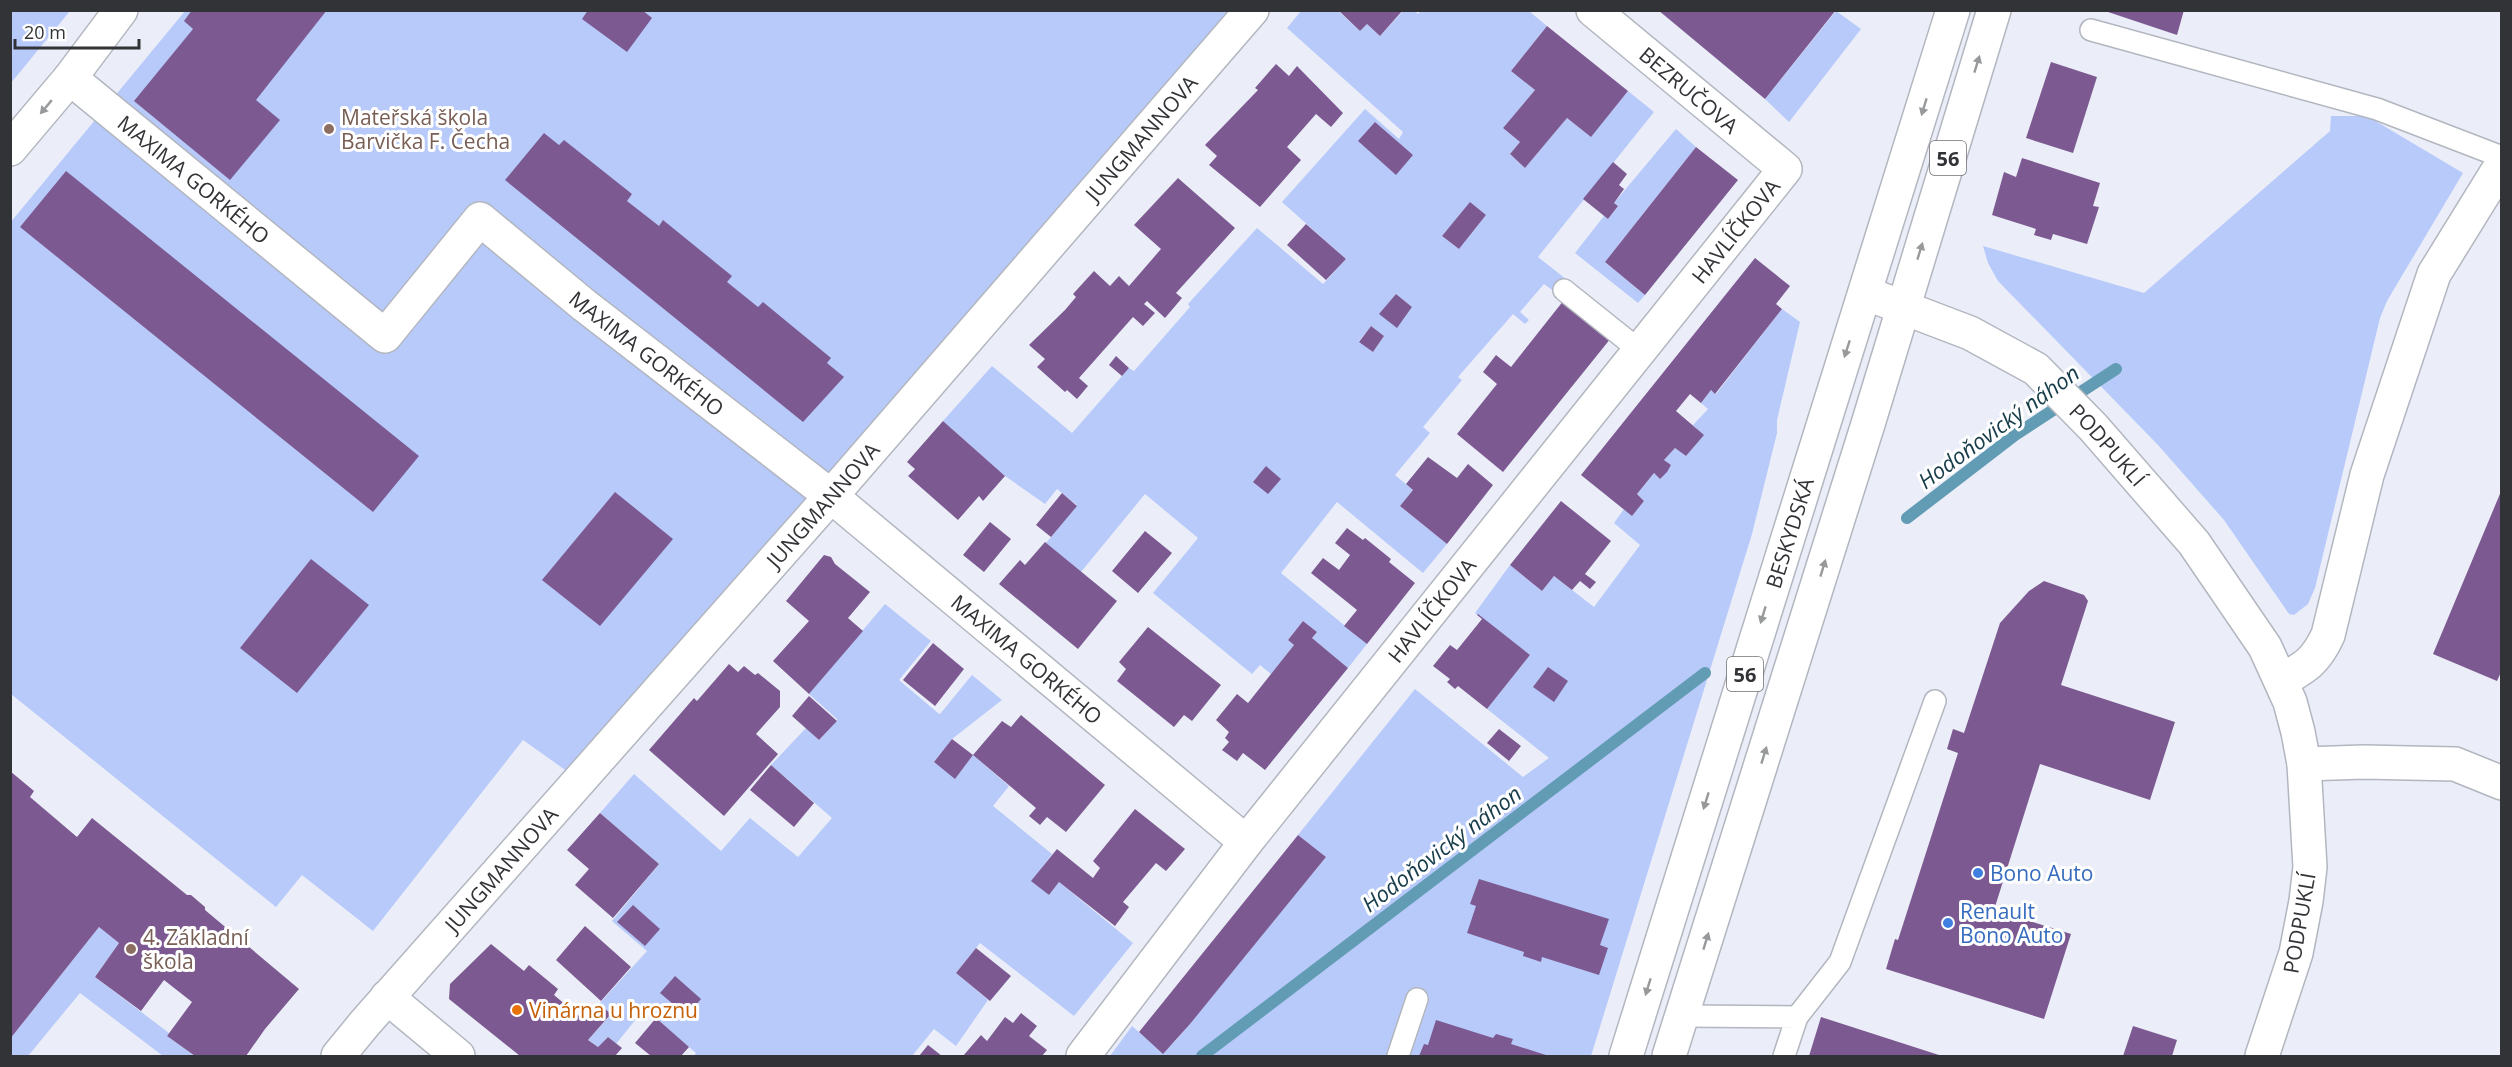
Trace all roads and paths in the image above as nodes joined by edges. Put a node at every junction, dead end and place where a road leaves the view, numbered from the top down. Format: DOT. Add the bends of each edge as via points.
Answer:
graph roads {
  1 [pos="121,10"];
  2 [pos="1252,10"];
  3 [pos="1593,10"];
  4 [pos="1953,10"];
  5 [pos="1994,10"];
  6 [pos="2091,30"];
  7 [pos="70,78"];
  8 [pos="10,149"];
  9 [pos="2502,157"];
  10 [pos="2502,164"];
  11 [pos="1785,169"];
  12 [pos="1564,290"];
  13 [pos="1865,293"];
  14 [pos="1903,306"];
  15 [pos="1639,350"];
  16 [pos="831,496"];
  17 [pos="2282,681"];
  18 [pos="1935,701"];
  19 [pos="2304,764"];
  20 [pos="2502,783"];
  21 [pos="1246,842"];
  22 [pos="387,997"];
  23 [pos="1417,999"];
  24 [pos="1682,1016"];
  25 [pos="1797,1017"];
  26 [pos="338,1056"];
  27 [pos="458,1056"];
  28 [pos="1083,1056"];
  29 [pos="1398,1056"];
  30 [pos="1626,1056"];
  31 [pos="1670,1056"];
  32 [pos="1784,1056"];
  33 [pos="2262,1056"];
  1 -- 7 [label="street"];
  2 -- 16 [label="street, JUNGMANNOVA"];
  3 -- 11 [label="street, BEZRUČOVA"];
  4 -- 13 [label="street, BESKYDSKÁ / 56, one-way"];
  14 -- 5 [label="street, BESKYDSKÁ / 56, one-way"];
  6 -- 9 [label="lane" via="2377,109"];
  7 -- 8 [label="street, one-way"];
  7 -- 16 [label="street, MAXIMA GORKÉHO" via="385,336 480,219 584,305"];
  10 -- 17 [label="street" via="2434,274 2367,475 2328,635 2309,665"];
  11 -- 15 [label="street, HAVLÍČKOVA"];
  12 -- 15 [label="lane"];
  13 -- 14 [label="street, PODPUKLÍ"];
  13 -- 30 [label="street, BESKYDSKÁ / 56, one-way"];
  14 -- 17 [label="street, PODPUKLÍ" via="1970,333 2036,369 2093,427 2194,543 2246,617"];
  24 -- 14 [label="street, BESKYDSKÁ / 56, one-way"];
  15 -- 21 [label="street, HAVLÍČKOVA"];
  16 -- 21 [label="street, MAXIMA GORKÉHO"];
  16 -- 22 [label="street, JUNGMANNOVA"];
  17 -- 19 [label="street, PODPUKLÍ"];
  18 -- 25 [label="lane" via="1840,962"];
  19 -- 20 [label="street" via="2455,764"];
  19 -- 33 [label="street, PODPUKLÍ" via="2310,867 2306,901 2296,953"];
  21 -- 28 [label="street, HAVLÍČKOVA"];
  22 -- 26 [label="street, JUNGMANNOVA"];
  22 -- 27 [label="street"];
  23 -- 29 [label="lane"];
  24 -- 25 [label="lane"];
  24 -- 31 [label="street, BESKYDSKÁ / 56"];
  25 -- 32 [label="lane"];
}
